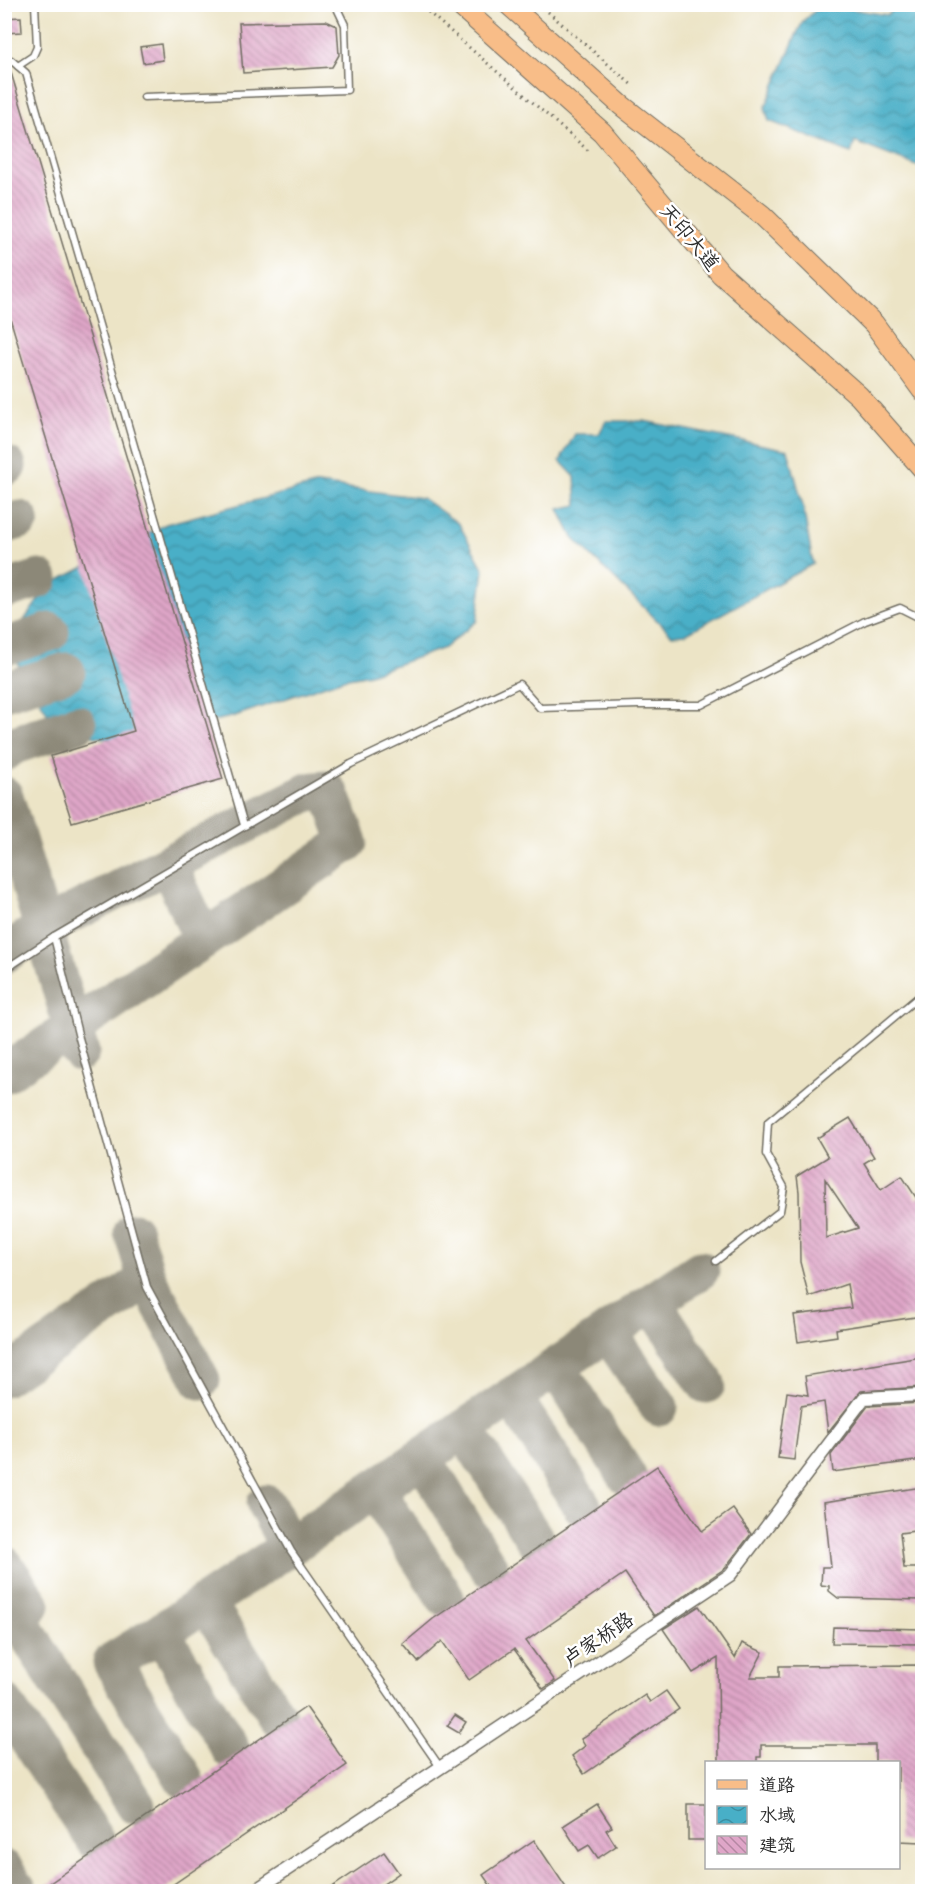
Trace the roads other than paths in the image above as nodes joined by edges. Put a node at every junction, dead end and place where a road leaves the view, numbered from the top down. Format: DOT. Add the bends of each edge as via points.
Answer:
graph roads {
  1 [pos="35,4"];
  2 [pos="335,4"];
  3 [pos="458,4"];
  4 [pos="508,4"];
  5 [pos="4,62"];
  6 [pos="18,66"];
  7 [pos="144,97"];
  8 [pos="922,390"];
  9 [pos="922,468"];
  10 [pos="922,619"];
  11 [pos="244,825"];
  12 [pos="54,937"];
  13 [pos="4,970"];
  14 [pos="922,994"];
  15 [pos="716,1261"];
  16 [pos="922,1395"];
  17 [pos="440,1767"];
  18 [pos="253,1892"];
  1 -- 6 [label="lane" via="37,47 33,56"];
  2 -- 7 [label="lane" via="345,25 347,90"];
  3 -- 9 [label="main road, 天印大道" via="602,132 721,274 859,396"];
  4 -- 8 [label="main road" via="621,105 762,215 874,324"];
  5 -- 6 [label="lane" via="11,60"];
  6 -- 11 [label="lane" via="26,73"];
  10 -- 11 [label="lane" via="900,608 866,621 701,705 540,708 519,684 351,764"];
  11 -- 12 [label="lane"];
  12 -- 13 [label="lane"];
  12 -- 17 [label="lane" via="147,1287 291,1551"];
  14 -- 15 [label="lane" via="768,1122 766,1154 784,1187 780,1211"];
  16 -- 17 [label="street, 卢家桥路" via="864,1398 730,1575"];
  17 -- 18 [label="street, 卢家桥路"];
}
